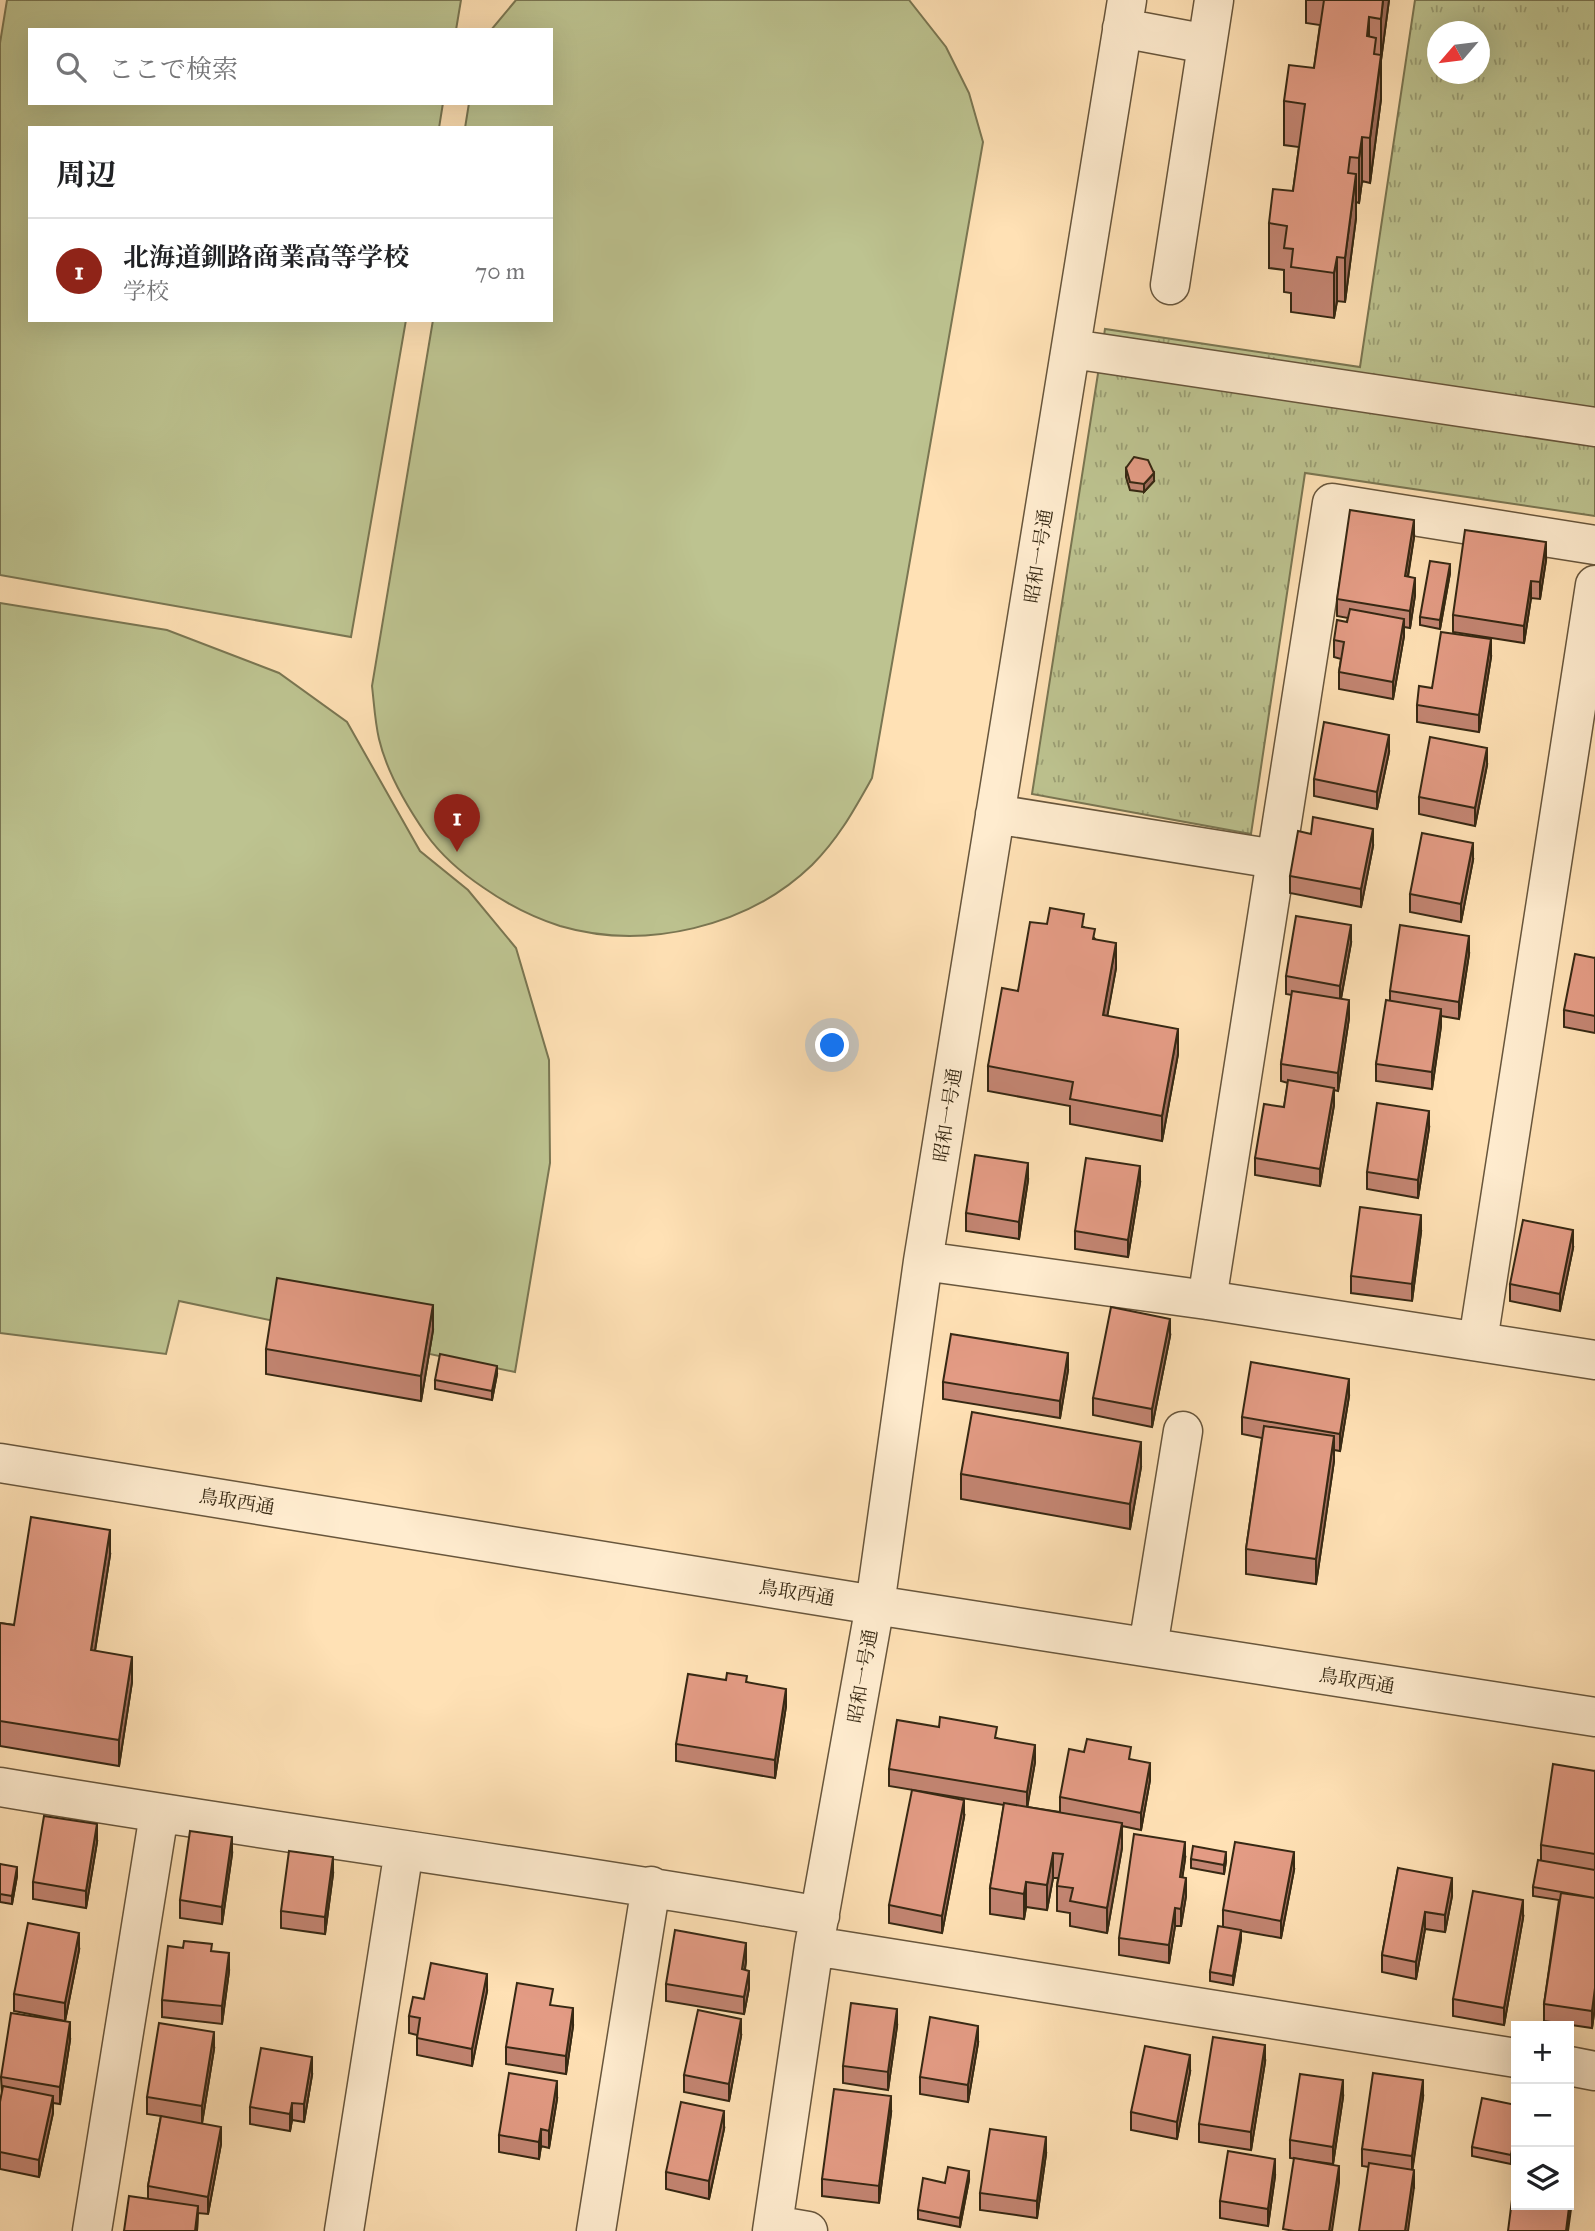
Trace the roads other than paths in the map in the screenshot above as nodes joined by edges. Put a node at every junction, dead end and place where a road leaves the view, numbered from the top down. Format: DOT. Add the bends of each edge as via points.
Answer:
graph roads {
  1 [pos="1214,0"];
  2 [pos="1124,14"];
  3 [pos="1208,44"];
  4 [pos="1170,285"];
  5 [pos="1072,349"];
  6 [pos="1595,427"];
  7 [pos="1595,545"];
  8 [pos="1595,585"];
  9 [pos="995,814"];
  10 [pos="1275,859"];
  11 [pos="923,1261"];
  12 [pos="1207,1300"];
  13 [pos="1478,1341"];
  14 [pos="1595,1360"];
  15 [pos="1183,1431"];
  16 [pos="0,1462"];
  17 [pos="875,1605"];
  18 [pos="1148,1647"];
  19 [pos="1595,1717"];
  20 [pos="0,1787"];
  21 [pos="159,1814"];
  22 [pos="404,1850"];
  23 [pos="651,1886"];
  24 [pos="817,1931"];
  25 [pos="1511,2057"];
  26 [pos="1574,2067"];
  27 [pos="1595,2071"];
  28 [pos="784,2229"];
  29 [pos="92,2231"];
  30 [pos="344,2231"];
  31 [pos="596,2231"];
  1 -- 3 [label="street"];
  2 -- 3 [label="street"];
  2 -- 5 [label="street, 昭和一号通"];
  3 -- 4 [label="street"];
  5 -- 6 [label="street"];
  5 -- 9 [label="street, 昭和一号通"];
  7 -- 10 [label="street" via="1332,503"];
  8 -- 13 [label="street"];
  9 -- 10 [label="street"];
  9 -- 11 [label="street, 昭和一号通"];
  10 -- 12 [label="street"];
  11 -- 12 [label="street"];
  11 -- 17 [label="street, 昭和一号通"];
  12 -- 13 [label="street"];
  13 -- 14 [label="street"];
  15 -- 18 [label="street"];
  16 -- 17 [label="street, 鳥取西通"];
  17 -- 18 [label="street, 鳥取西通"];
  17 -- 24 [label="street, 昭和一号通"];
  18 -- 19 [label="street, 鳥取西通"];
  20 -- 21 [label="street"];
  21 -- 22 [label="street"];
  21 -- 29 [label="street"];
  22 -- 23 [label="street"];
  22 -- 30 [label="street"];
  23 -- 24 [label="street"];
  23 -- 31 [label="street"];
  24 -- 25 [label="street"];
  24 -- 28 [label="street, 昭和一号通"];
  26 -- 27 [label="street"];
}
